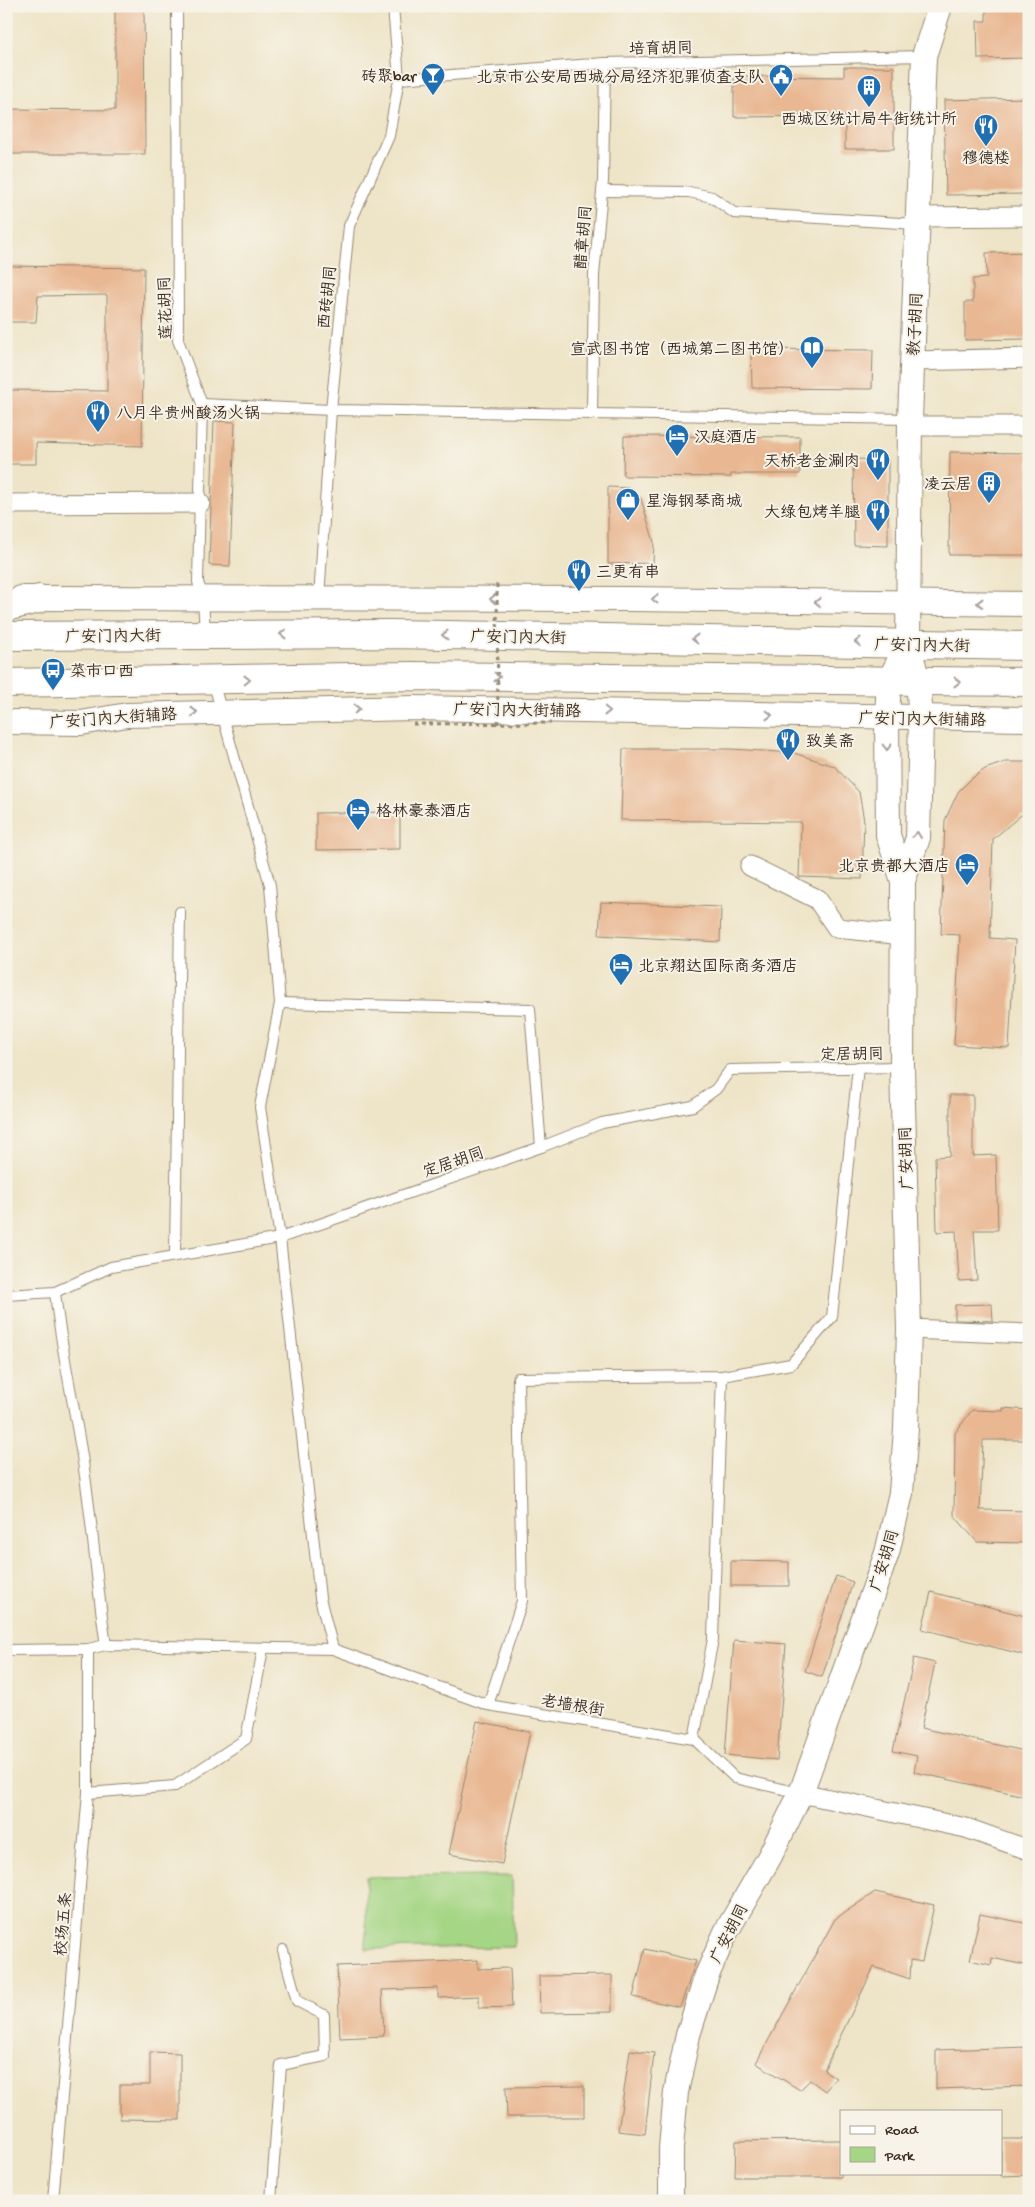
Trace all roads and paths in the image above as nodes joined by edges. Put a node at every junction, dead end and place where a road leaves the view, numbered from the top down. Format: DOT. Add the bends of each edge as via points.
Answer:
graph roads {
  1 [pos="177,6"];
  2 [pos="393,6"];
  3 [pos="940,6"];
  4 [pos="924,56"];
  5 [pos="605,64"];
  6 [pos="399,79"];
  7 [pos="602,191"];
  8 [pos="1029,216"];
  9 [pos="918,221"];
  10 [pos="1029,358"];
  11 [pos="912,361"];
  12 [pos="202,404"];
  13 [pos="331,410"];
  14 [pos="592,414"];
  15 [pos="910,422"];
  16 [pos="1029,426"];
  17 [pos="200,503"];
  18 [pos="6,504"];
  19 [pos="497,584"];
  20 [pos="6,598"];
  21 [pos="203,598"];
  22 [pos="39,599"];
  23 [pos="319,600"];
  24 [pos="909,603"];
  25 [pos="1029,604"];
  26 [pos="6,607"];
  27 [pos="205,634"];
  28 [pos="6,636"];
  29 [pos="908,644"];
  30 [pos="1029,646"];
  31 [pos="213,680"];
  32 [pos="890,681"];
  33 [pos="918,681"];
  34 [pos="1029,682"];
  35 [pos="6,684"];
  36 [pos="221,711"];
  37 [pos="887,718"];
  38 [pos="920,719"];
  39 [pos="1029,719"];
  40 [pos="6,722"];
  41 [pos="551,723"];
  42 [pos="413,724"];
  43 [pos="498,725"];
  44 [pos="750,866"];
  45 [pos="903,881"];
  46 [pos="180,912"];
  47 [pos="903,934"];
  48 [pos="280,1003"];
  49 [pos="858,1067"];
  50 [pos="902,1067"];
  51 [pos="541,1147"];
  52 [pos="280,1238"];
  53 [pos="176,1255"];
  54 [pos="1029,1270"];
  55 [pos="55,1292"];
  56 [pos="6,1295"];
  57 [pos="909,1329"];
  58 [pos="1028,1334"];
  59 [pos="722,1376"];
  60 [pos="106,1645"];
  61 [pos="88,1649"];
  62 [pos="263,1649"];
  63 [pos="333,1649"];
  64 [pos="6,1650"];
  65 [pos="488,1705"];
  66 [pos="694,1739"];
  67 [pos="801,1793"];
  68 [pos="88,1794"];
  69 [pos="1029,1850"];
  70 [pos="283,1950"];
  71 [pos="53,2201"];
  72 [pos="271,2201"];
  73 [pos="671,2201"];
  1 -- 12 [label="lane, 莲花胡同" via="178,340"];
  2 -- 6 [label="lane, 西砖胡同"];
  3 -- 4 [label="street, 教子胡同"];
  4 -- 5 [label="lane, 培育胡同"];
  4 -- 9 [label="street, 教子胡同"];
  5 -- 6 [label="lane, 培育胡同"];
  5 -- 7 [label="lane, 醋章胡同"];
  6 -- 13 [label="lane, 西砖胡同" via="389,136 349,226"];
  7 -- 9 [label="lane" via="689,192 712,197 734,213"];
  7 -- 14 [label="lane, 醋章胡同" via="594,275"];
  8 -- 9 [label="street"];
  9 -- 11 [label="street, 教子胡同"];
  10 -- 11 [label="street"];
  11 -- 15 [label="street, 教子胡同"];
  12 -- 13 [label="lane"];
  12 -- 17 [label="lane, 莲花胡同"];
  13 -- 14 [label="lane"];
  13 -- 23 [label="lane, 西砖胡同"];
  14 -- 15 [label="lane"];
  15 -- 16 [label="street"];
  15 -- 24 [label="street, 教子胡同"];
  17 -- 18 [label="street"];
  17 -- 21 [label="lane, 莲花胡同" via="198,582"];
  19 -- 43 [label="path, bridge"];
  20 -- 22 [label="street"];
  21 -- 22 [label="street"];
  21 -- 23 [label="street"];
  21 -- 27 [label="lane, 莲花胡同"];
  22 -- 26 [label="main road"];
  24 -- 23 [label="street, one-way" via="631,599"];
  25 -- 24 [label="street, one-way"];
  24 -- 29 [label="street, 教子胡同"];
  27 -- 28 [label="main road, 广安门内大街"];
  29 -- 27 [label="main road, 广安门内大街, one-way" via="458,635"];
  29 -- 30 [label="main road, 广安门内大街"];
  29 -- 32 [label="street"];
  29 -- 33 [label="street, 广安胡同"];
  31 -- 32 [label="main road, one-way" via="410,676"];
  31 -- 35 [label="main road"];
  31 -- 36 [label="lane"];
  32 -- 33 [label="main road"];
  32 -- 37 [label="street, 广安胡同"];
  33 -- 34 [label="main road, one-way"];
  33 -- 38 [label="street, 广安胡同"];
  36 -- 37 [label="street, 广安门内大街辅路, one-way" via="532,709"];
  40 -- 36 [label="street, 广安门内大街辅路, one-way" via="81,723 127,715"];
  36 -- 48 [label="lane" via="270,885"];
  37 -- 38 [label="street, 广安门内大街辅路"];
  37 -- 45 [label="street, 广安胡同, one-way" via="888,835"];
  38 -- 39 [label="street, 广安门内大街辅路"];
  45 -- 38 [label="street, 广安胡同, one-way" via="918,838"];
  41 -- 43 [label="path, bridge"];
  42 -- 43 [label="path, bridge"];
  44 -- 47 [label="street" via="817,899 837,928"];
  45 -- 47 [label="street, 广安胡同"];
  46 -- 53 [label="lane"];
  47 -- 50 [label="street, 广安胡同"];
  48 -- 51 [label="lane" via="530,1009"];
  48 -- 52 [label="lane" via="260,1108"];
  49 -- 50 [label="lane, 定居胡同"];
  49 -- 51 [label="lane, 定居胡同" via="730,1070 716,1089 693,1106 602,1123"];
  49 -- 59 [label="lane" via="832,1317 791,1364"];
  50 -- 57 [label="street, 广安胡同"];
  51 -- 52 [label="lane, 定居胡同"];
  52 -- 53 [label="lane, 定居胡同"];
  52 -- 63 [label="lane" via="320,1598"];
  53 -- 55 [label="lane, 定居胡同" via="111,1267"];
  54 -- 58 [label="path"];
  55 -- 56 [label="lane, 定居胡同"];
  55 -- 60 [label="lane" via="87,1490"];
  57 -- 58 [label="street"];
  57 -- 67 [label="street, 广安胡同" via="901,1493 887,1554"];
  59 -- 65 [label="lane" via="518,1378 522,1601"];
  59 -- 66 [label="lane" via="713,1639"];
  60 -- 61 [label="lane, 老墙根街"];
  60 -- 62 [label="lane, 老墙根街"];
  61 -- 64 [label="lane, 老墙根街"];
  61 -- 68 [label="lane, 校场五条"];
  62 -- 63 [label="lane, 老墙根街"];
  62 -- 68 [label="lane" via="246,1739 176,1786"];
  63 -- 65 [label="lane, 老墙根街"];
  65 -- 66 [label="lane, 老墙根街"];
  66 -- 67 [label="lane" via="735,1778"];
  67 -- 69 [label="street" via="966,1828"];
  67 -- 73 [label="street, 广安胡同" via="770,1856 726,1932 707,1975 688,2035 676,2092"];
  68 -- 71 [label="lane, 校场五条"];
  70 -- 72 [label="lane" via="297,2002 324,2015 326,2056 281,2065"];
}
